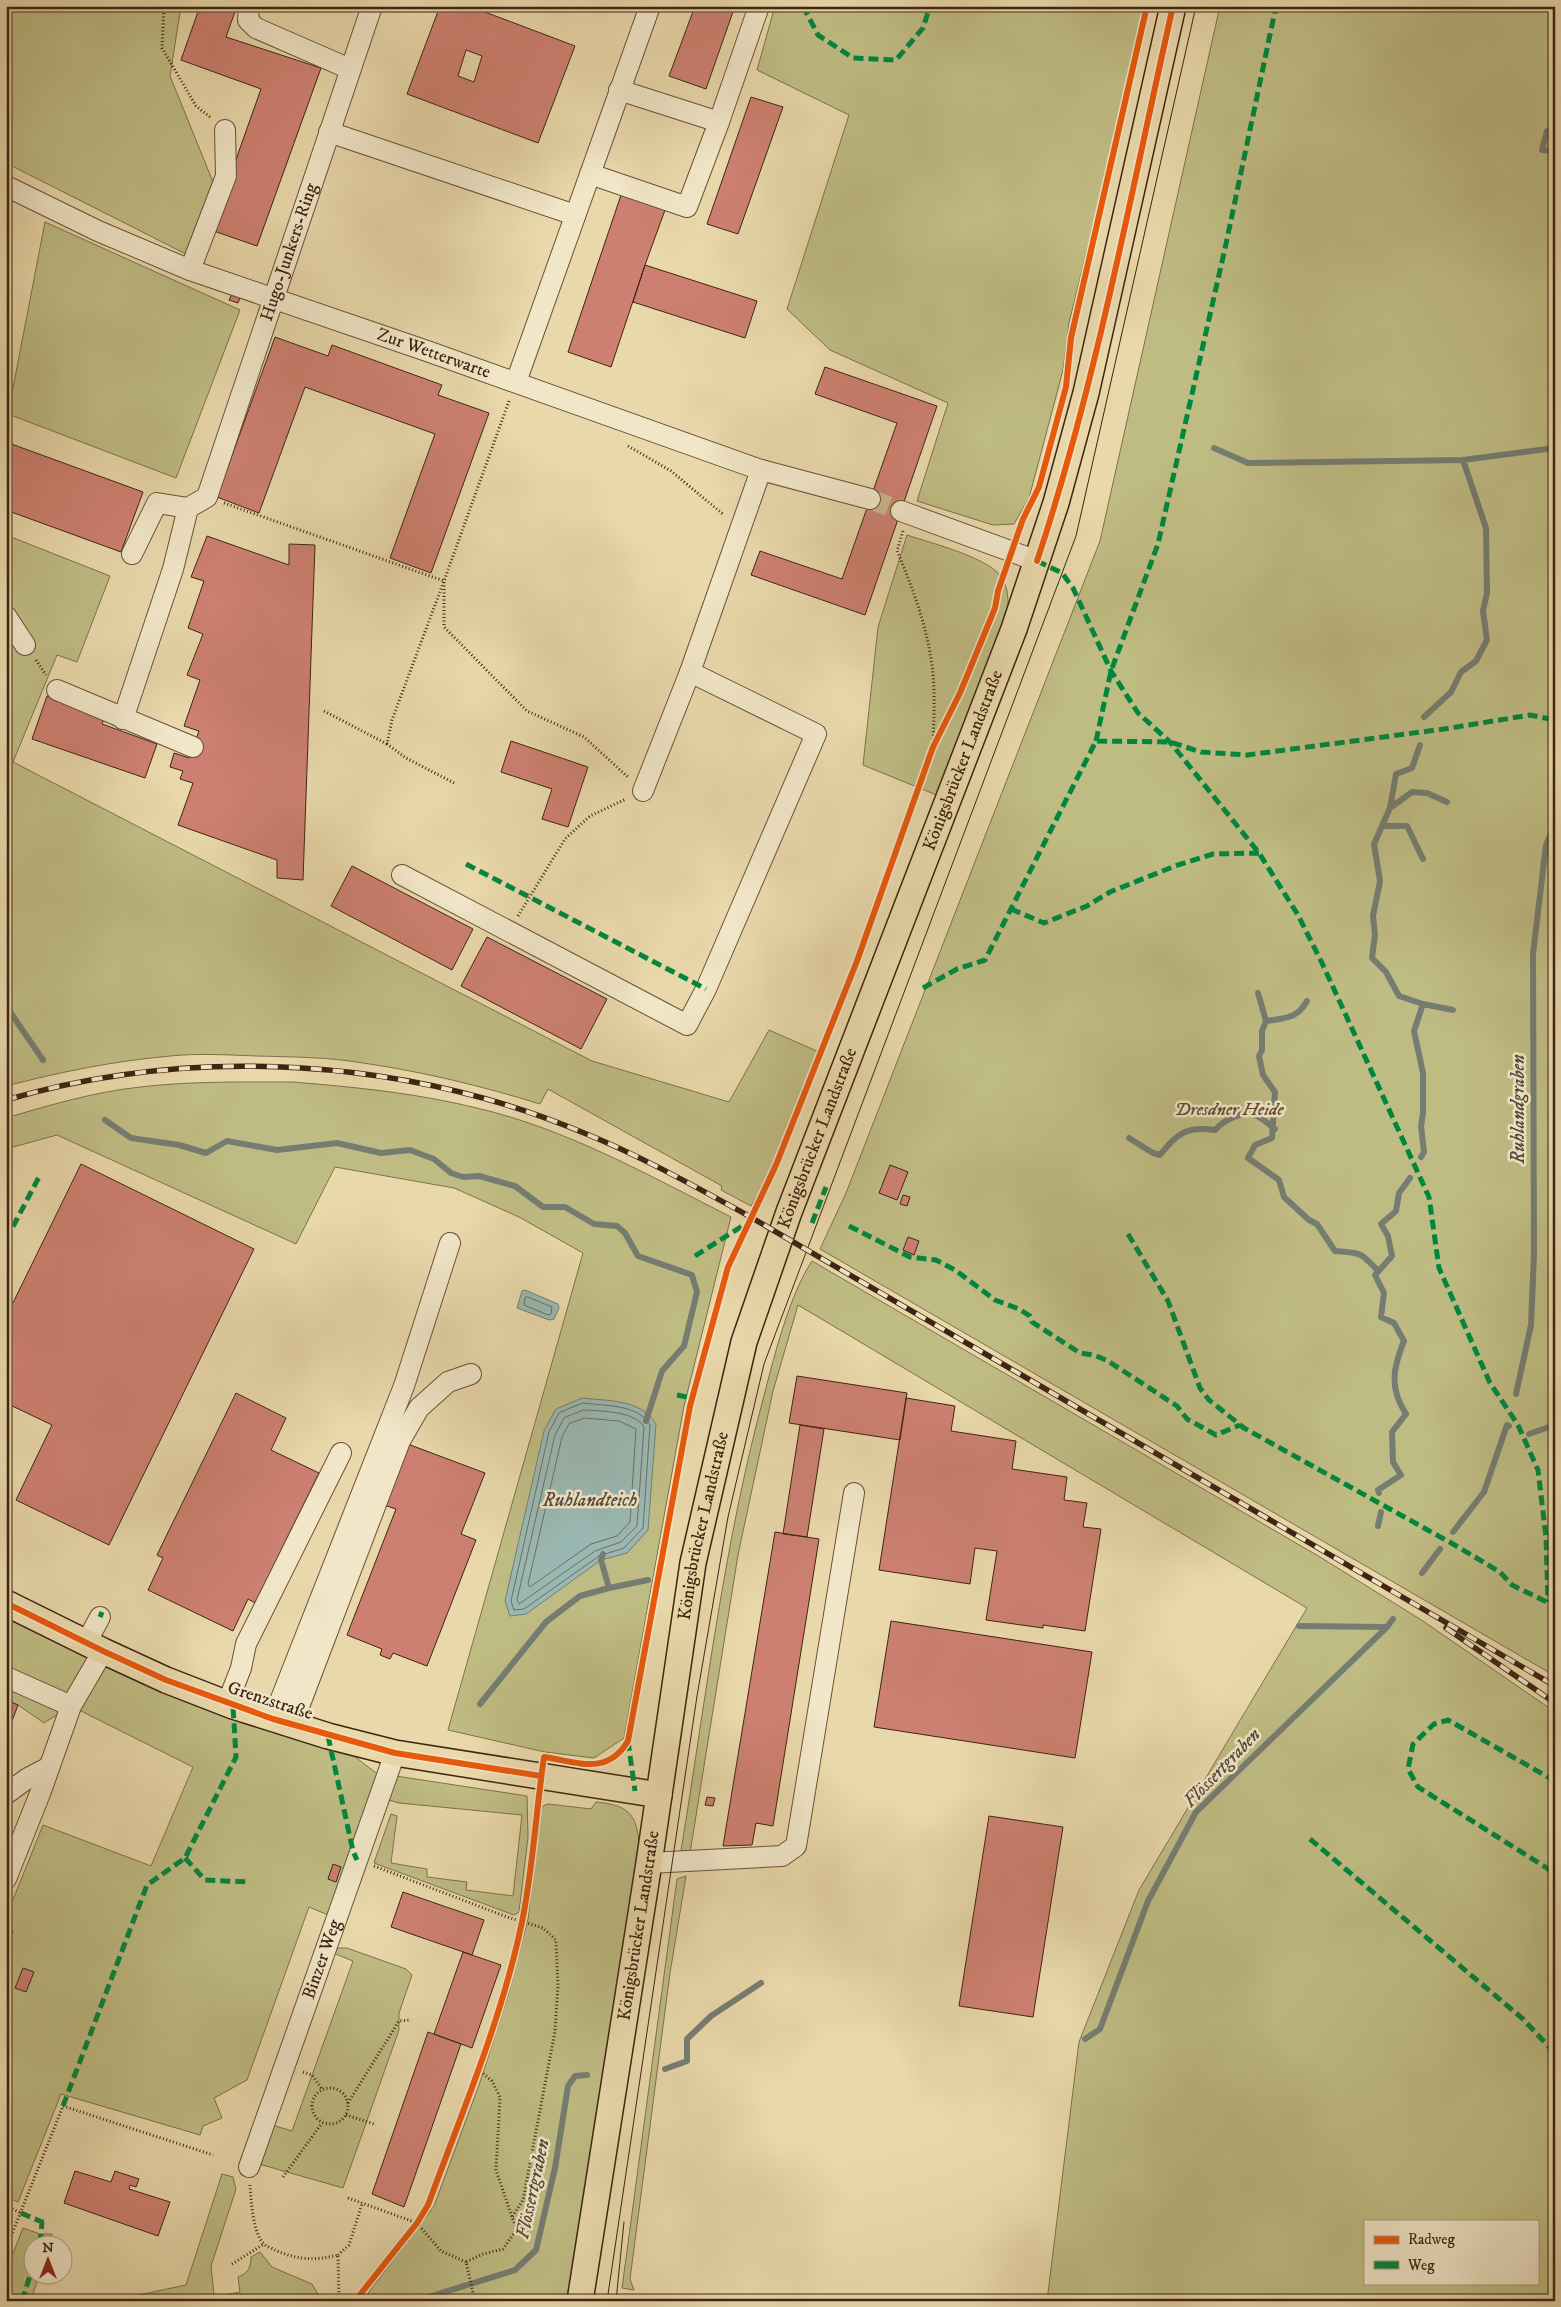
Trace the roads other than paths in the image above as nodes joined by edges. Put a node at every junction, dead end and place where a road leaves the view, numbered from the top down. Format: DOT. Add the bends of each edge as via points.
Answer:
graph roads {
  1 [pos="249,6"];
  2 [pos="372,6"];
  3 [pos="650,6"];
  4 [pos="759,6"];
  5 [pos="1173,6"];
  6 [pos="350,69"];
  7 [pos="619,90"];
  8 [pos="720,122"];
  9 [pos="225,130"];
  10 [pos="329,132"];
  11 [pos="590,174"];
  12 [pos="6,186"];
  13 [pos="575,215"];
  14 [pos="190,270"];
  15 [pos="275,299"];
  16 [pos="516,382"];
  17 [pos="762,470"];
  18 [pos="870,500"];
  19 [pos="188,508"];
  20 [pos="901,511"];
  21 [pos="132,554"];
  22 [pos="1037,562"];
  23 [pos="6,616"];
  24 [pos="25,645"];
  25 [pos="690,672"];
  26 [pos="57,690"];
  27 [pos="123,719"];
  28 [pos="193,747"];
  29 [pos="643,791"];
  30 [pos="402,875"];
  31 [pos="450,1243"];
  32 [pos="471,1374"];
  33 [pos="341,1453"];
  34 [pos="854,1493"];
  35 [pos="6,1603"];
  36 [pos="100,1616"];
  37 [pos="94,1647"];
  38 [pos="6,1677"];
  39 [pos="228,1704"];
  40 [pos="71,1706"];
  41 [pos="283,1722"];
  42 [pos="395,1753"];
  43 [pos="49,1767"];
  44 [pos="6,1794"];
  45 [pos="658,1795"];
  46 [pos="649,1863"];
  47 [pos="6,1879"];
  48 [pos="249,2167"];
  49 [pos="580,2301"];
  1 -- 6 [label="street" via="248,20 256,28"];
  2 -- 6 [label="street, Hugo-Junkers-Ring"];
  3 -- 7 [label="street"];
  4 -- 8 [label="street"];
  5 -- 22 [label="main road, Königsbrücker Landstraße" via="1086,393"];
  6 -- 10 [label="street, Hugo-Junkers-Ring"];
  7 -- 8 [label="street"];
  7 -- 11 [label="street"];
  8 -- 11 [label="street" via="687,207"];
  9 -- 14 [label="street" via="226,176"];
  10 -- 13 [label="street"];
  10 -- 15 [label="street, Hugo-Junkers-Ring"];
  11 -- 13 [label="street"];
  12 -- 14 [label="street, Zur Wetterwarte" via="98,231"];
  13 -- 16 [label="street"];
  14 -- 15 [label="street, Zur Wetterwarte"];
  15 -- 16 [label="street, Zur Wetterwarte"];
  15 -- 19 [label="street, Hugo-Junkers-Ring" via="207,498"];
  16 -- 17 [label="street, Zur Wetterwarte"];
  17 -- 18 [label="street, Zur Wetterwarte"];
  17 -- 25 [label="street"];
  19 -- 21 [label="street" via="157,504"];
  19 -- 27 [label="street" via="173,569"];
  20 -- 22 [label="street"];
  22 -- 45 [label="main road, Königsbrücker Landstraße" via="789,1212 744,1342 693,1563"];
  23 -- 24 [label="street"];
  25 -- 29 [label="street"];
  25 -- 30 [label="street" via="816,734 706,989 687,1025"];
  26 -- 27 [label="street"];
  27 -- 28 [label="street"];
  31 -- 41 [label="street" via="404,1386"];
  32 -- 41 [label="street" via="448,1382 419,1408 400,1441"];
  33 -- 39 [label="street" via="246,1644"];
  34 -- 46 [label="street" via="796,1846 782,1856"];
  35 -- 37 [label="main road, Grenzstraße"];
  36 -- 37 [label="street"];
  37 -- 39 [label="main road, Grenzstraße"];
  37 -- 40 [label="street"];
  38 -- 40 [label="street"];
  39 -- 41 [label="main road, Grenzstraße"];
  40 -- 43 [label="street"];
  41 -- 42 [label="main road, Grenzstraße"];
  42 -- 45 [label="main road, Grenzstraße"];
  42 -- 48 [label="street, Binzer Weg"];
  43 -- 44 [label="street"];
  43 -- 47 [label="street"];
  45 -- 46 [label="main road, Königsbrücker Landstraße"];
  46 -- 49 [label="main road, Königsbrücker Landstraße"];
}
